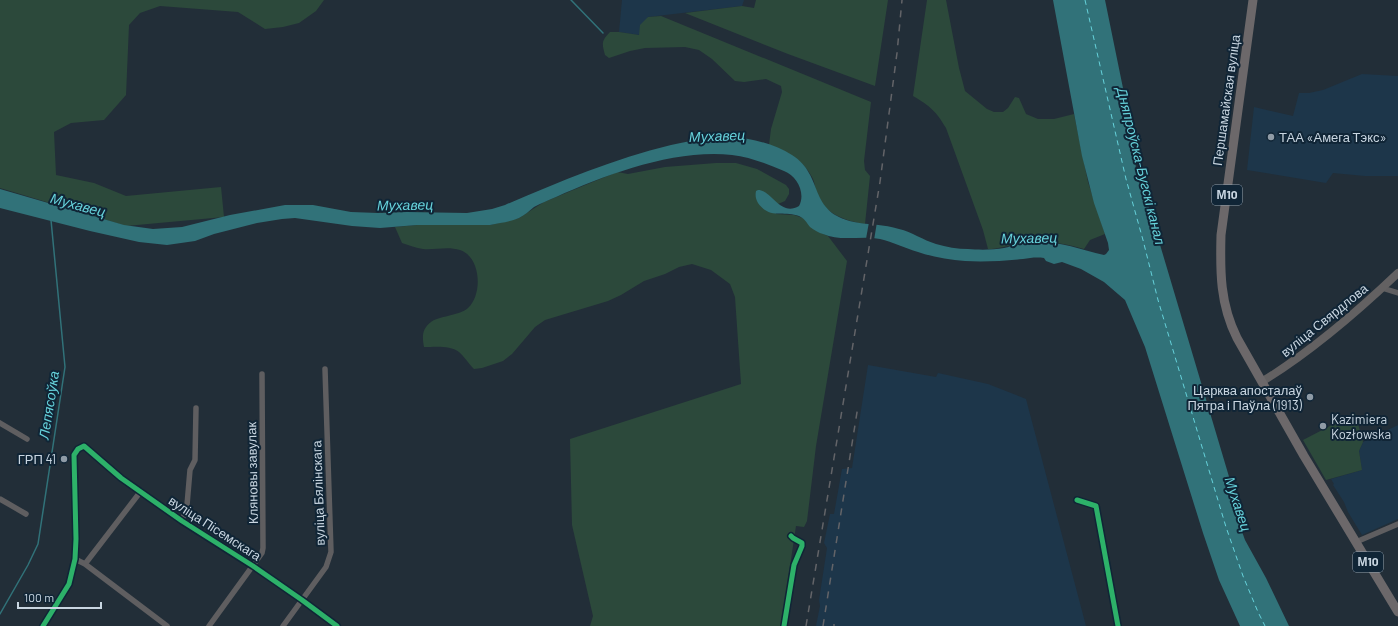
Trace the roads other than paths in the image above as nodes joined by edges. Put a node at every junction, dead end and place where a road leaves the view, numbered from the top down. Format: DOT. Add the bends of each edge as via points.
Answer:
graph roads {
  1 [pos="1253,0"];
  2 [pos="1398,273"];
  3 [pos="1382,288"];
  4 [pos="1398,293"];
  5 [pos="325,369"];
  6 [pos="262,374"];
  7 [pos="1263,381"];
  8 [pos="196,408"];
  9 [pos="0,424"];
  10 [pos="27,439"];
  11 [pos="141,491"];
  12 [pos="0,499"];
  13 [pos="1077,500"];
  14 [pos="26,514"];
  15 [pos="182,521"];
  16 [pos="1398,524"];
  17 [pos="791,536"];
  18 [pos="1356,542"];
  19 [pos="75,559"];
  20 [pos="85,564"];
  21 [pos="253,566"];
  22 [pos="302,600"];
  23 [pos="1398,612"];
  24 [pos="43,626"];
  25 [pos="167,626"];
  26 [pos="209,626"];
  27 [pos="283,626"];
  28 [pos="337,626"];
  29 [pos="784,626"];
  30 [pos="1118,626"];
  1 -- 7 [label="main road, Першамайская вуліца / М10" via="1221,235 1221,273 1228,317 1237,338"];
  2 -- 3 [label="main road, вуліца Свярдлова"];
  3 -- 4 [label="street"];
  3 -- 7 [label="main road, вуліца Свярдлова" via="1317,344"];
  5 -- 22 [label="street, вуліца Бялінскага" via="331,552 326,567"];
  6 -- 21 [label="street, Кляновы завулак" via="263,548"];
  7 -- 18 [label="main road, Першамайская вуліца / М10" via="1304,456"];
  8 -- 15 [label="street" via="195,460 190,470 187,505"];
  9 -- 10 [label="street"];
  11 -- 15 [label="street, вуліца Пісемскага"];
  11 -- 19 [label="street, вуліца Пісемскага" via="121,478 84,446 78,449 74,455"];
  11 -- 20 [label="street"];
  12 -- 14 [label="street"];
  13 -- 30 [label="street" via="1096,506"];
  15 -- 21 [label="street, вуліца Пісемскага"];
  16 -- 18 [label="street"];
  17 -- 29 [label="street" via="802,543 802,546 794,565"];
  18 -- 23 [label="main road, Першамайская вуліца / М10"];
  19 -- 20 [label="street"];
  19 -- 24 [label="street" via="69,584"];
  20 -- 25 [label="street"];
  21 -- 22 [label="street, вуліца Пісемскага"];
  21 -- 26 [label="street, Кляновы завулак"];
  22 -- 27 [label="street, вуліца Бялінскага"];
  22 -- 28 [label="street, вуліца Пісемскага"];
}
